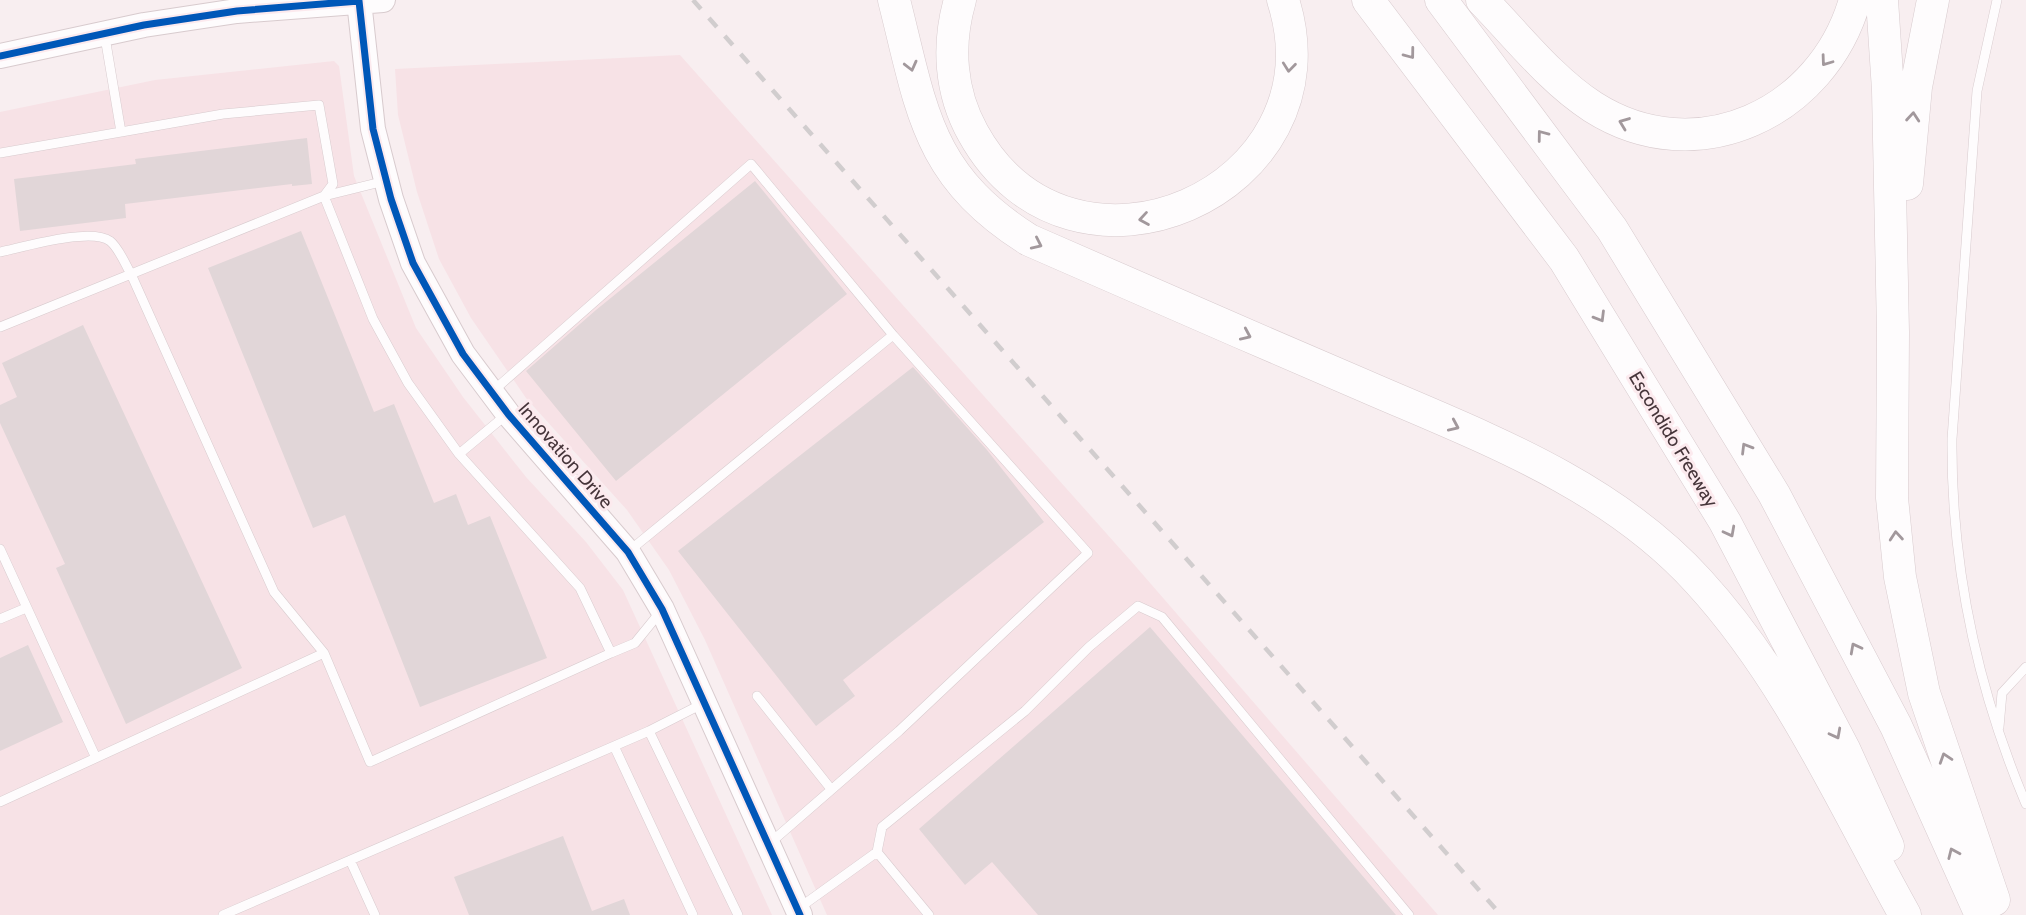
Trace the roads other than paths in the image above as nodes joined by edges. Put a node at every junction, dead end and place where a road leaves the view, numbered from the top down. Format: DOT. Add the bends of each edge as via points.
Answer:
graph roads {
  1 [pos="383,0"];
  2 [pos="894,0"];
  3 [pos="960,0"];
  4 [pos="1283,0"];
  5 [pos="1368,0"];
  6 [pos="1441,0"];
  7 [pos="1482,0"];
  8 [pos="1855,0"];
  9 [pos="1882,0"];
  10 [pos="1934,0"];
  11 [pos="1997,0"];
  12 [pos="359,1"];
  13 [pos="105,33"];
  14 [pos="0,56"];
  15 [pos="121,132"];
  16 [pos="0,153"];
  17 [pos="386,181"];
  18 [pos="324,196"];
  19 [pos="0,252"];
  20 [pos="131,274"];
  21 [pos="0,327"];
  22 [pos="1893,332"];
  23 [pos="894,335"];
  24 [pos="492,393"];
  25 [pos="508,414"];
  26 [pos="459,454"];
  27 [pos="0,549"];
  28 [pos="628,552"];
  29 [pos="26,608"];
  30 [pos="662,609"];
  31 [pos="0,619"];
  32 [pos="324,653"];
  33 [pos="611,653"];
  34 [pos="2026,667"];
  35 [pos="757,696"];
  36 [pos="705,702"];
  37 [pos="649,731"];
  38 [pos="1999,732"];
  39 [pos="614,746"];
  40 [pos="96,758"];
  41 [pos="831,789"];
  42 [pos="0,802"];
  43 [pos="2026,804"];
  44 [pos="768,844"];
  45 [pos="877,852"];
  46 [pos="350,860"];
  47 [pos="799,912"];
  48 [pos="223,915"];
  49 [pos="375,915"];
  50 [pos="693,915"];
  51 [pos="738,915"];
  52 [pos="929,915"];
  53 [pos="1409,915"];
  54 [pos="1905,915"];
  55 [pos="1919,915"];
  56 [pos="1981,915"];
  57 [pos="1999,915"];
  1 -- 12 [label="street"];
  2 -- 54 [label="highway, one-way" via="930,135 949,168 994,218 1029,240 1517,453 1599,498 1651,537 1697,579 1738,626 1781,691"];
  4 -- 3 [label="highway, one-way" via="1290,69 1285,97 1264,144 1235,177 1191,206 1150,218 1115,221 1048,205 1002,174 983,152 954,81 952,45"];
  5 -- 55 [label="highway, Escondido Freeway, one-way" via="1564,259 1725,522 1845,751"];
  56 -- 6 [label="highway, one-way" via="1896,726 1774,495 1612,229"];
  8 -- 7 [label="highway, one-way" via="1836,47 1793,97 1756,120 1714,132 1676,134 1635,127 1593,107 1554,75"];
  9 -- 22 [label="highway"];
  22 -- 10 [label="highway, one-way" via="1916,87"];
  11 -- 38 [label="lane" via="1977,91 1952,486 1963,596"];
  12 -- 13 [label="street" via="237,10"];
  12 -- 17 [label="street, Innovation Drive" via="373,128"];
  13 -- 14 [label="street"];
  13 -- 15 [label="lane"];
  15 -- 16 [label="lane"];
  15 -- 18 [label="lane" via="223,114 319,105 333,184"];
  17 -- 18 [label="lane"];
  17 -- 24 [label="street, Innovation Drive" via="412,263 463,354"];
  18 -- 20 [label="lane"];
  18 -- 26 [label="lane" via="373,319 408,383"];
  19 -- 20 [label="lane" via="100,235 112,243"];
  20 -- 21 [label="lane"];
  20 -- 32 [label="lane" via="274,592"];
  57 -- 22 [label="highway, one-way" via="1924,693 1909,627 1892,498"];
  23 -- 24 [label="lane" via="751,164"];
  23 -- 28 [label="lane"];
  23 -- 41 [label="lane" via="1088,553"];
  24 -- 25 [label="street, Innovation Drive"];
  25 -- 26 [label="lane"];
  25 -- 28 [label="street, Innovation Drive"];
  26 -- 33 [label="lane" via="580,588"];
  27 -- 29 [label="lane"];
  28 -- 30 [label="street, Innovation Drive"];
  29 -- 31 [label="lane"];
  29 -- 40 [label="lane"];
  30 -- 33 [label="lane" via="635,643"];
  30 -- 36 [label="street, Innovation Drive"];
  32 -- 33 [label="lane" via="370,762"];
  32 -- 40 [label="lane"];
  34 -- 38 [label="lane" via="2002,693"];
  35 -- 41 [label="lane"];
  36 -- 37 [label="lane"];
  36 -- 44 [label="street, Innovation Drive"];
  37 -- 39 [label="lane"];
  37 -- 51 [label="lane"];
  38 -- 43 [label="lane"];
  39 -- 46 [label="lane"];
  39 -- 50 [label="lane"];
  40 -- 42 [label="lane"];
  41 -- 44 [label="lane"];
  44 -- 47 [label="street, Innovation Drive"];
  45 -- 47 [label="lane"];
  45 -- 52 [label="lane"];
  45 -- 53 [label="lane" via="882,827 1026,712 1089,647 1138,606 1162,617"];
  46 -- 48 [label="lane"];
  46 -- 49 [label="lane"];
}
